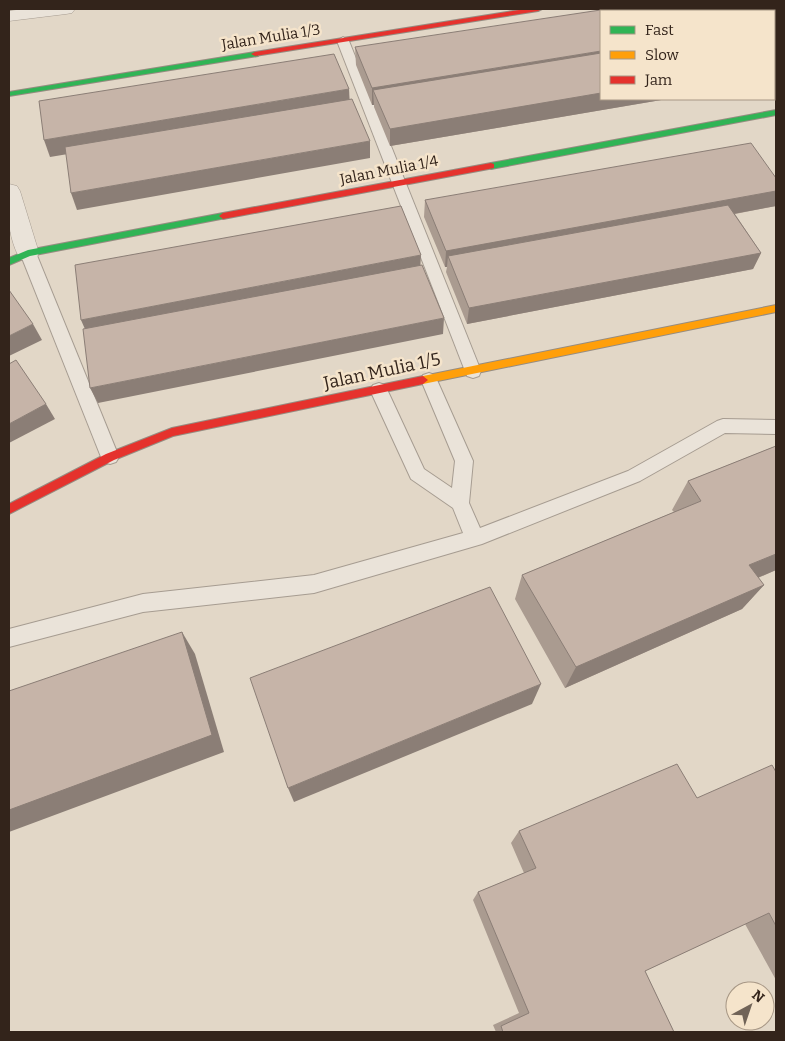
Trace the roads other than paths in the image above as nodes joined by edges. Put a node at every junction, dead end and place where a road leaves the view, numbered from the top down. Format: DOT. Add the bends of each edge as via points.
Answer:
graph roads {
  1 [pos="66,9"];
  2 [pos="538,9"];
  3 [pos="9,16"];
  4 [pos="343,41"];
  5 [pos="9,94"];
  6 [pos="776,112"];
  7 [pos="399,184"];
  8 [pos="9,192"];
  9 [pos="18,258"];
  10 [pos="776,308"];
  11 [pos="473,371"];
  12 [pos="429,380"];
  13 [pos="380,390"];
  14 [pos="776,427"];
  15 [pos="110,457"];
  16 [pos="460,504"];
  17 [pos="9,509"];
  18 [pos="476,538"];
  19 [pos="9,638"];
  1 -- 3 [label="street"];
  2 -- 4 [label="street, Jalan Mulia 1/3"];
  4 -- 5 [label="street, Jalan Mulia 1/3"];
  4 -- 7 [label="lane"];
  6 -- 7 [label="street, Jalan Mulia 1/4"];
  7 -- 9 [label="street, Jalan Mulia 1/4"];
  7 -- 11 [label="lane"];
  8 -- 9 [label="street"];
  9 -- 15 [label="lane"];
  10 -- 11 [label="street, Jalan Mulia 1/5"];
  11 -- 12 [label="street, Jalan Mulia 1/5"];
  12 -- 13 [label="street, Jalan Mulia 1/5"];
  12 -- 16 [label="lane" via="464,461"];
  13 -- 15 [label="street, Jalan Mulia 1/5" via="172,432"];
  13 -- 16 [label="lane" via="417,474"];
  14 -- 18 [label="lane" via="723,426 634,476"];
  15 -- 17 [label="street, Jalan Mulia 1/5"];
  16 -- 18 [label="lane"];
  18 -- 19 [label="lane" via="314,584 142,603"];
}
